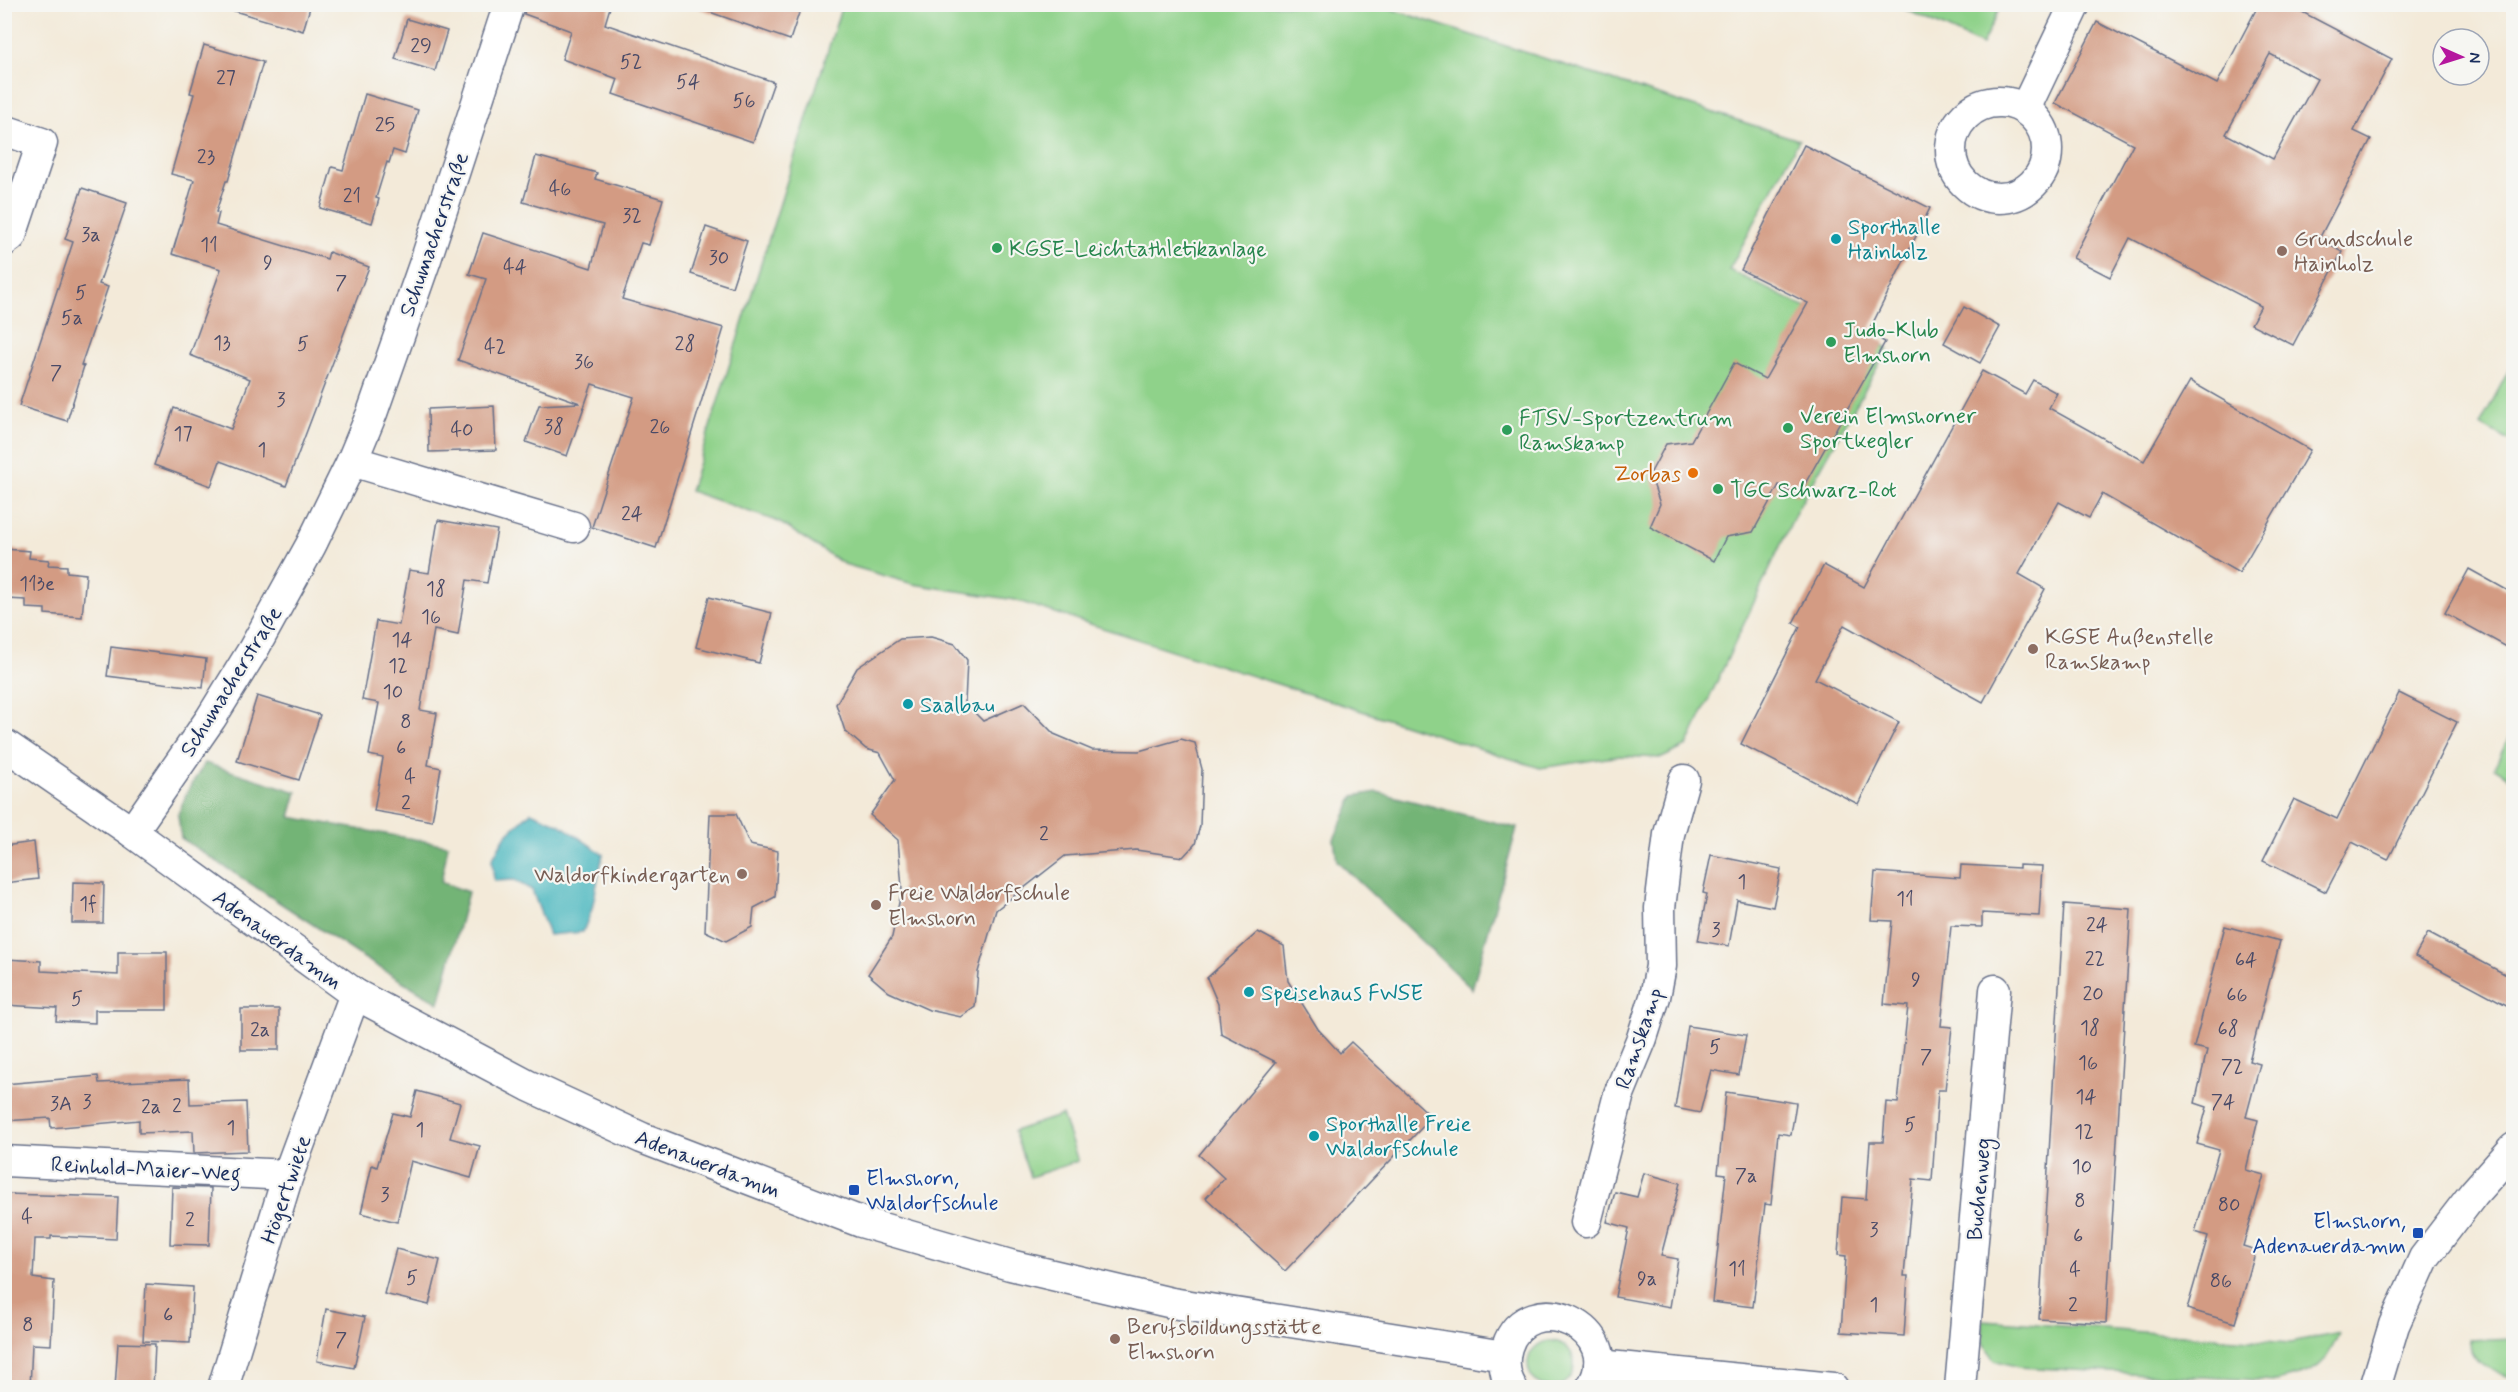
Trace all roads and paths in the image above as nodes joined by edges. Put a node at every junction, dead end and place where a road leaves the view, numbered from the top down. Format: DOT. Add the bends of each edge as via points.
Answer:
graph roads {
  1 [pos="509,4"];
  2 [pos="2075,4"];
  3 [pos="2025,109"];
  4 [pos="4,130"];
  5 [pos="4,241"];
  6 [pos="352,461"];
  7 [pos="574,527"];
  8 [pos="4,744"];
  9 [pos="1684,780"];
  10 [pos="132,832"];
  11 [pos="1995,990"];
  12 [pos="355,994"];
  13 [pos="2514,1148"];
  14 [pos="4,1161"];
  15 [pos="288,1175"];
  16 [pos="1586,1222"];
  17 [pos="1504,1356"];
  18 [pos="1595,1376"];
  19 [pos="223,1388"];
  20 [pos="1512,1388"];
  21 [pos="1833,1388"];
  22 [pos="1960,1388"];
  23 [pos="2375,1388"];
  1 -- 6 [label="street, Schumacherstraße" via="426,259"];
  2 -- 3 [label="street"];
  4 -- 5 [label="street" via="42,143 11,236"];
  6 -- 7 [label="street"];
  6 -- 10 [label="street, Schumacherstraße" via="253,650"];
  8 -- 10 [label="street, Adenauerdamm"];
  9 -- 16 [label="street, Ramskamp" via="1669,834 1660,908 1661,966 1655,997 1619,1094"];
  10 -- 12 [label="street, Adenauerdamm"];
  11 -- 22 [label="street, Buchenweg"];
  12 -- 15 [label="street, Högertwiete"];
  12 -- 17 [label="street, Adenauerdamm" via="529,1086 642,1138 861,1222 1010,1265 1172,1303"];
  13 -- 23 [label="street" via="2424,1258 2394,1325"];
  14 -- 15 [label="street, Reinhold-Maier-Weg"];
  15 -- 19 [label="street, Högertwiete"];
  17 -- 18 [label="street" via="1518,1329 1544,1316 1559,1316 1576,1322 1588,1333 1596,1348"];
  17 -- 20 [label="street"];
  18 -- 21 [label="street"];
}
